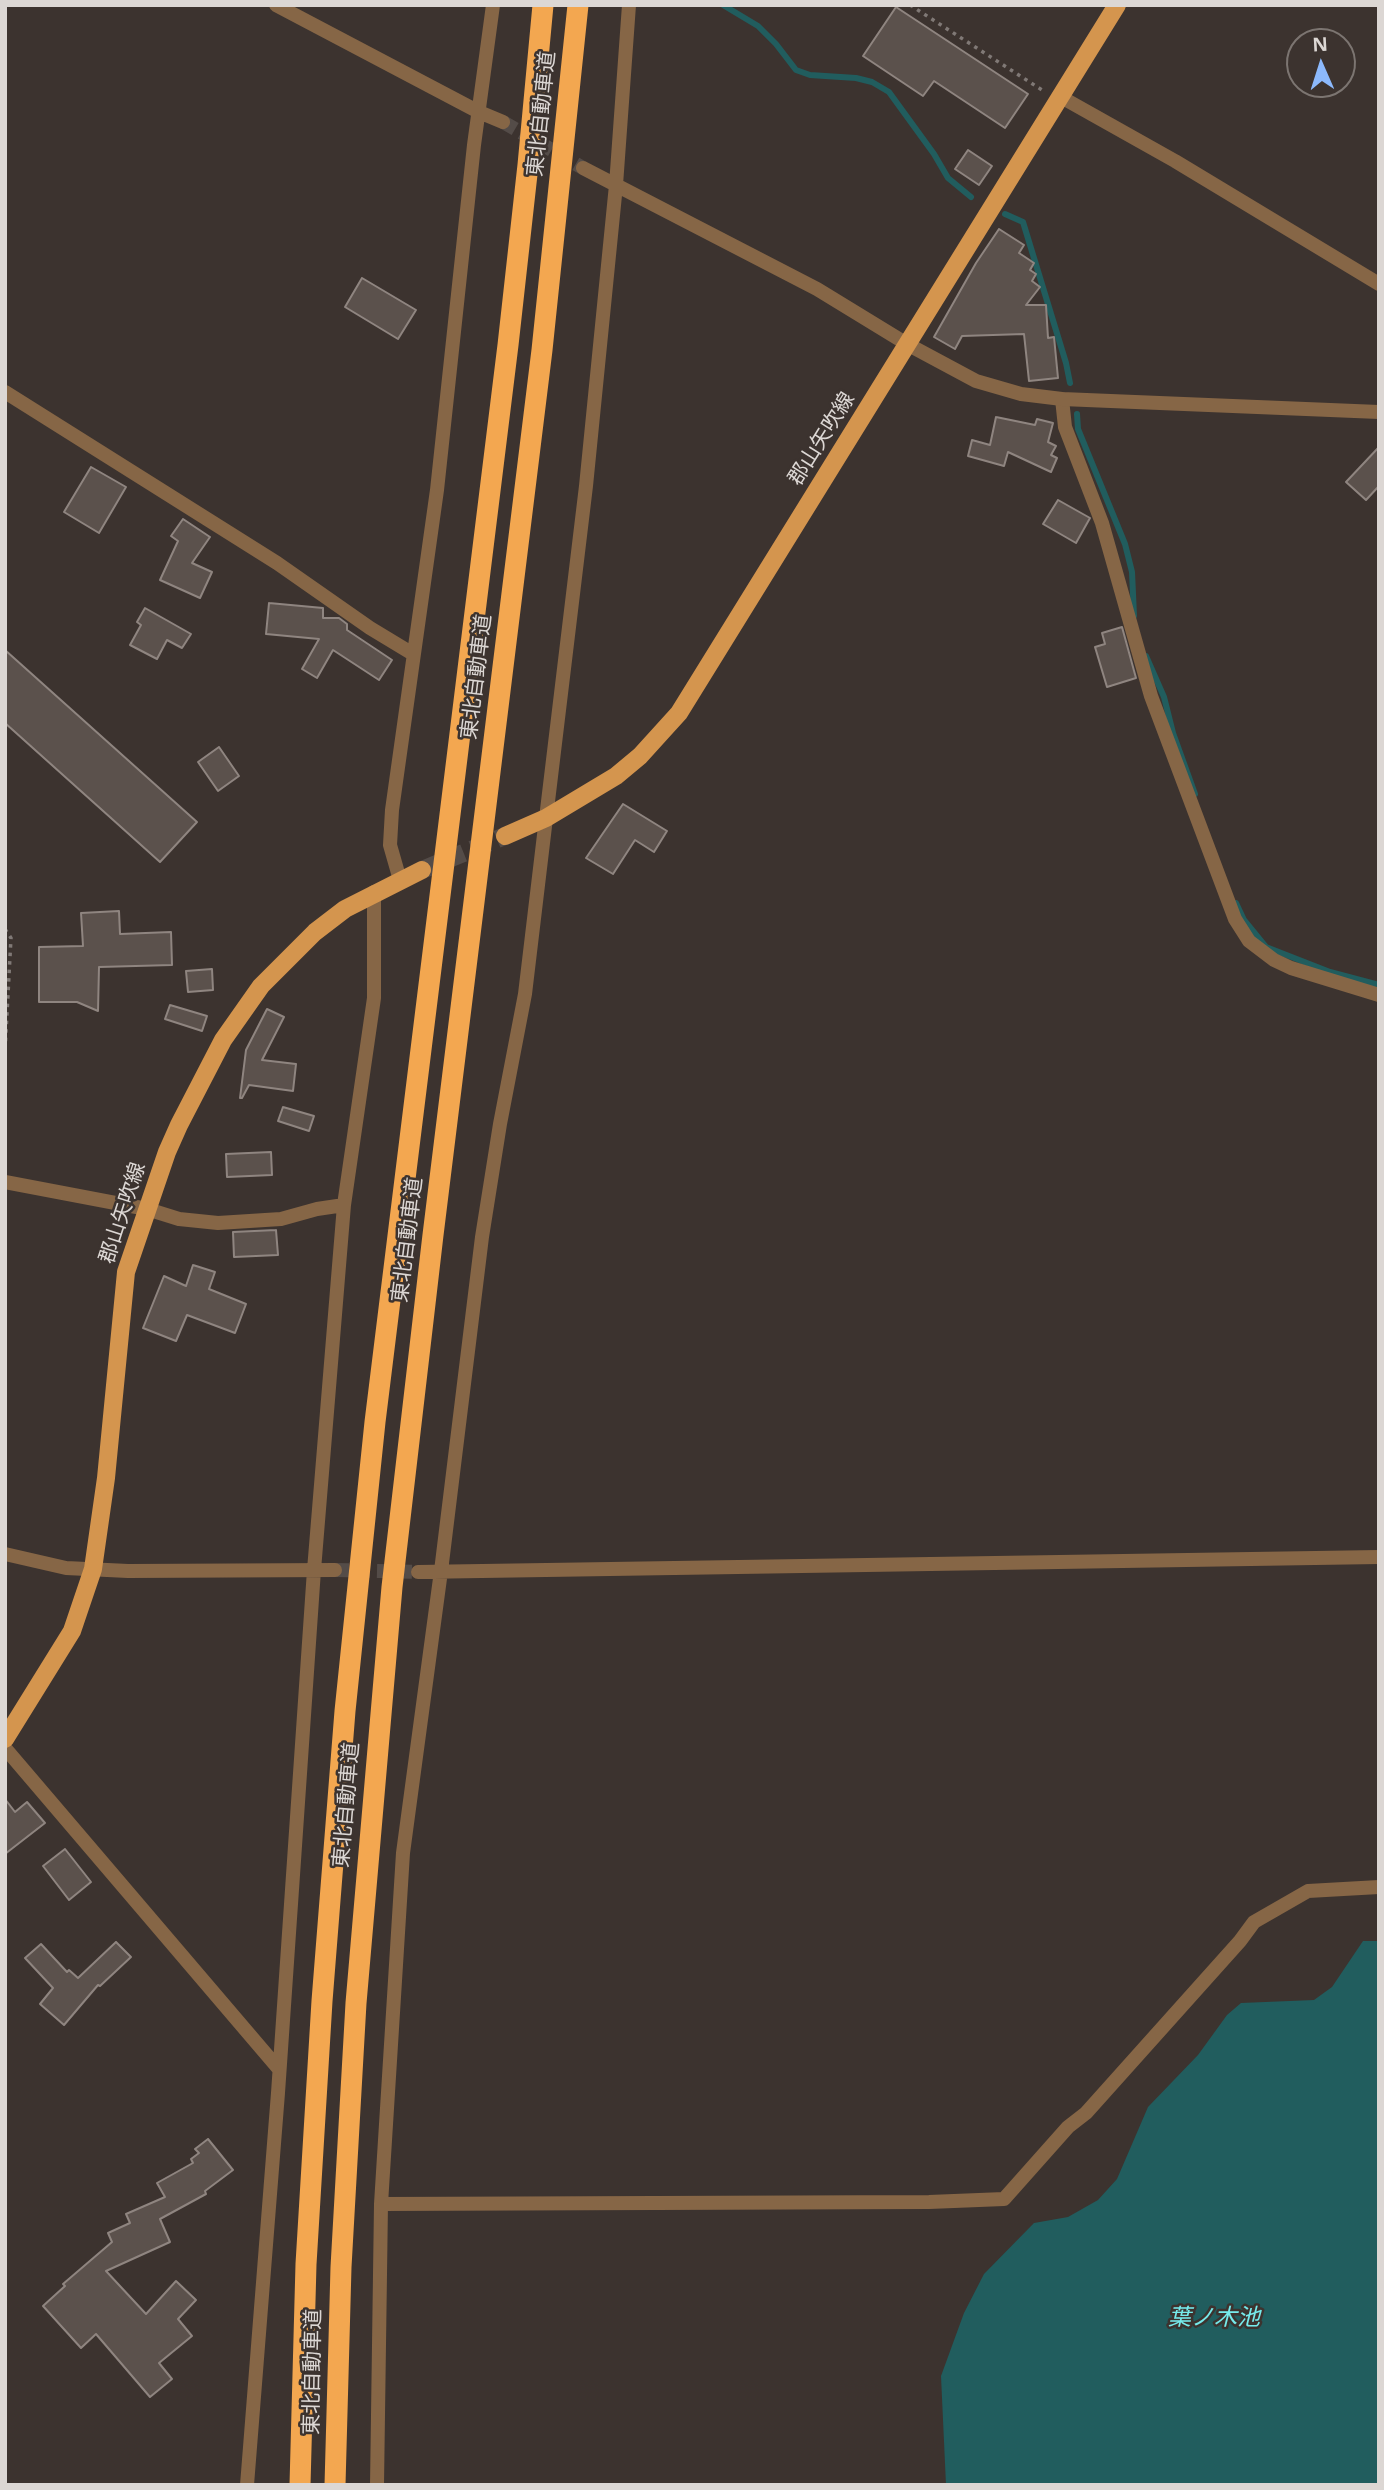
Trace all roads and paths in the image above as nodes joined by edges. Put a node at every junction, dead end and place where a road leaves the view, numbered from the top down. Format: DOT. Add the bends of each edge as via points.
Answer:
graph roads {
  1 [pos="276,5"];
  2 [pos="494,5"];
  3 [pos="543,5"];
  4 [pos="578,5"];
  5 [pos="629,5"];
  6 [pos="910,5"];
  7 [pos="1117,5"];
  8 [pos="1060,99"];
  9 [pos="479,112"];
  10 [pos="503,122"];
  11 [pos="583,168"];
  12 [pos="616,185"];
  13 [pos="1379,284"];
  14 [pos="907,344"];
  15 [pos="5,391"];
  16 [pos="1062,399"];
  17 [pos="1379,412"];
  18 [pos="414,654"];
  19 [pos="546,818"];
  20 [pos="505,836"];
  21 [pos="422,870"];
  22 [pos="400,880"];
  23 [pos="374,892"];
  24 [pos="5,929"];
  25 [pos="1379,995"];
  26 [pos="5,1051"];
  27 [pos="5,1182"];
  28 [pos="344,1205"];
  29 [pos="147,1209"];
  30 [pos="5,1554"];
  31 [pos="1379,1557"];
  32 [pos="93,1569"];
  33 [pos="314,1570"];
  34 [pos="335,1570"];
  35 [pos="441,1571"];
  36 [pos="418,1572"];
  37 [pos="5,1739"];
  38 [pos="5,1748"];
  39 [pos="1379,1887"];
  40 [pos="278,2068"];
  41 [pos="381,2204"];
  42 [pos="247,2485"];
  43 [pos="300,2485"];
  44 [pos="335,2485"];
  45 [pos="377,2485"];
  1 -- 9 [label="street"];
  2 -- 9 [label="street"];
  3 -- 43 [label="highway, 東北自動車道" via="508,345 379,1395 345,1711 306,2264"];
  4 -- 44 [label="highway, 東北自動車道" via="542,351 391,1600 356,2003"];
  5 -- 12 [label="street"];
  6 -- 8 [label="path"];
  7 -- 8 [label="main road, 郡山矢吹線"];
  8 -- 13 [label="street" via="1175,161"];
  8 -- 14 [label="main road, 郡山矢吹線"];
  9 -- 10 [label="street"];
  9 -- 18 [label="street"];
  11 -- 12 [label="street"];
  12 -- 14 [label="street" via="817,289"];
  12 -- 19 [label="street"];
  14 -- 16 [label="street" via="976,381 1021,394"];
  14 -- 19 [label="main road, 郡山矢吹線" via="679,713 616,776"];
  15 -- 18 [label="street"];
  16 -- 17 [label="street"];
  16 -- 25 [label="street" via="1065,427 1102,523 1151,696 1235,919 1249,941 1274,960"];
  18 -- 22 [label="street" via="391,822 390,845"];
  19 -- 20 [label="main road, 郡山矢吹線"];
  19 -- 35 [label="street" via="525,994 482,1237"];
  21 -- 22 [label="main road, 郡山矢吹線"];
  22 -- 23 [label="main road, 郡山矢吹線"];
  23 -- 28 [label="street" via="374,998"];
  23 -- 29 [label="main road, 郡山矢吹線" via="315,932 242,1012 179,1125"];
  24 -- 26 [label="path" via="11,938"];
  27 -- 29 [label="street"];
  28 -- 29 [label="street" via="281,1219 218,1223 179,1219"];
  28 -- 33 [label="street"];
  29 -- 32 [label="main road, 郡山矢吹線" via="126,1272"];
  30 -- 32 [label="street" via="66,1568"];
  31 -- 35 [label="street"];
  32 -- 33 [label="street"];
  32 -- 37 [label="main road, 郡山矢吹線" via="72,1631"];
  33 -- 34 [label="street"];
  33 -- 40 [label="street"];
  35 -- 36 [label="street"];
  35 -- 41 [label="street" via="402,1853"];
  38 -- 40 [label="street"];
  39 -- 41 [label="street" via="1308,1891 1254,1922 1004,2199"];
  40 -- 42 [label="street"];
  41 -- 45 [label="street"];
}
